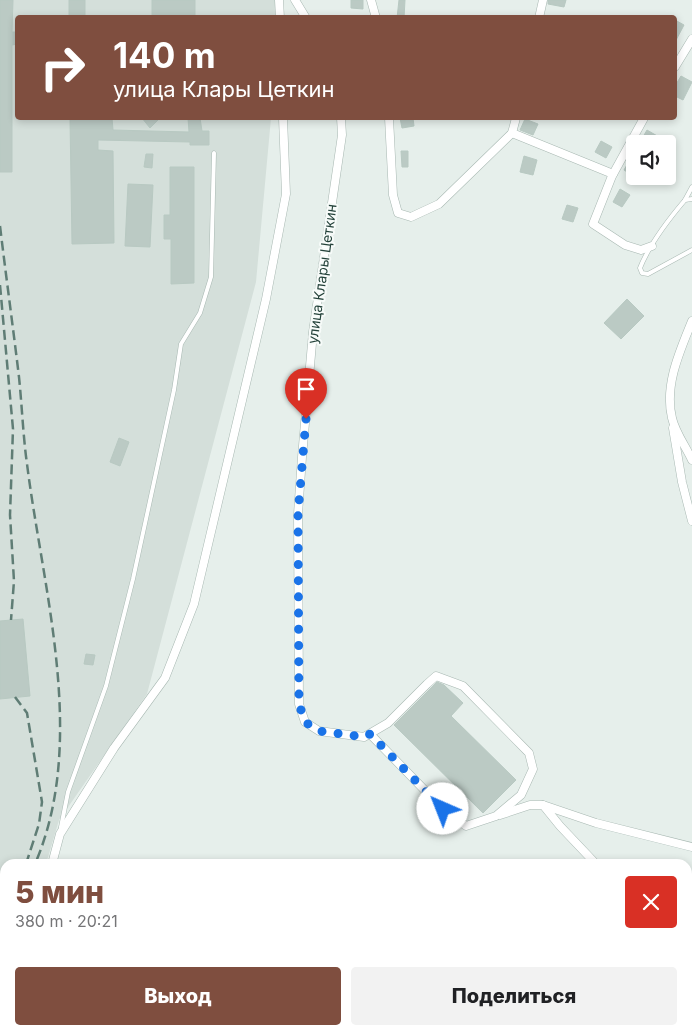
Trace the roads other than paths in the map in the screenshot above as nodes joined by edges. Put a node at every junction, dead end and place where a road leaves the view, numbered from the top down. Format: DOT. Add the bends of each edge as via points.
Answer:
graph roads {
  1 [pos="279,0"];
  2 [pos="295,0"];
  3 [pos="371,0"];
  4 [pos="542,0"];
  5 [pos="280,15"];
  6 [pos="304,15"];
  7 [pos="375,15"];
  8 [pos="540,15"];
  9 [pos="692,39"];
  10 [pos="677,64"];
  11 [pos="283,120"];
  12 [pos="341,120"];
  13 [pos="389,120"];
  14 [pos="515,120"];
  15 [pos="643,120"];
  16 [pos="512,133"];
  17 [pos="214,153"];
  18 [pos="613,174"];
  19 [pos="692,187"];
  20 [pos="692,199"];
  21 [pos="685,200"];
  22 [pos="652,246"];
  23 [pos="692,250"];
  24 [pos="692,321"];
  25 [pos="688,330"];
  26 [pos="692,340"];
  27 [pos="672,419"];
  28 [pos="692,460"];
  29 [pos="692,520"];
  30 [pos="370,734"];
  31 [pos="543,805"];
  32 [pos="496,816"];
  33 [pos="60,834"];
  34 [pos="692,847"];
  35 [pos="53,859"];
  36 [pos="591,859"];
  1 -- 5 [label="street"];
  2 -- 6 [label="street"];
  3 -- 7 [label="street"];
  4 -- 8 [label="street"];
  9 -- 10 [label="street"];
  11 -- 33 [label="street" via="286,194 266,299 194,604 165,678 114,748"];
  12 -- 30 [label="street, улица Клары Цеткин" via="342,135 313,332 299,504 299,704 305,722 319,731 364,737"];
  13 -- 16 [label="street" via="393,195 398,214 411,218 439,204"];
  14 -- 16 [label="street"];
  15 -- 18 [label="street"];
  16 -- 18 [label="street"];
  17 -- 33 [label="lane" via="211,277 200,313 181,344 133,579 106,686 68,792"];
  18 -- 22 [label="street" via="593,224 625,245 641,250"];
  19 -- 21 [label="lane"];
  20 -- 21 [label="lane"];
  21 -- 22 [label="lane"];
  22 -- 23 [label="lane" via="640,268 642,273 648,274"];
  24 -- 25 [label="street"];
  25 -- 26 [label="street"];
  25 -- 27 [label="street" via="670,391"];
  27 -- 28 [label="street"];
  27 -- 29 [label="street"];
  30 -- 32 [label="street" via="443,809 466,826"];
  30 -- 32 [label="street" via="388,723 436,676 463,686 529,753 533,769 522,795"];
  31 -- 32 [label="street" via="530,805"];
  31 -- 34 [label="street" via="596,823"];
  31 -- 36 [label="street"];
  33 -- 35 [label="street"];
}
